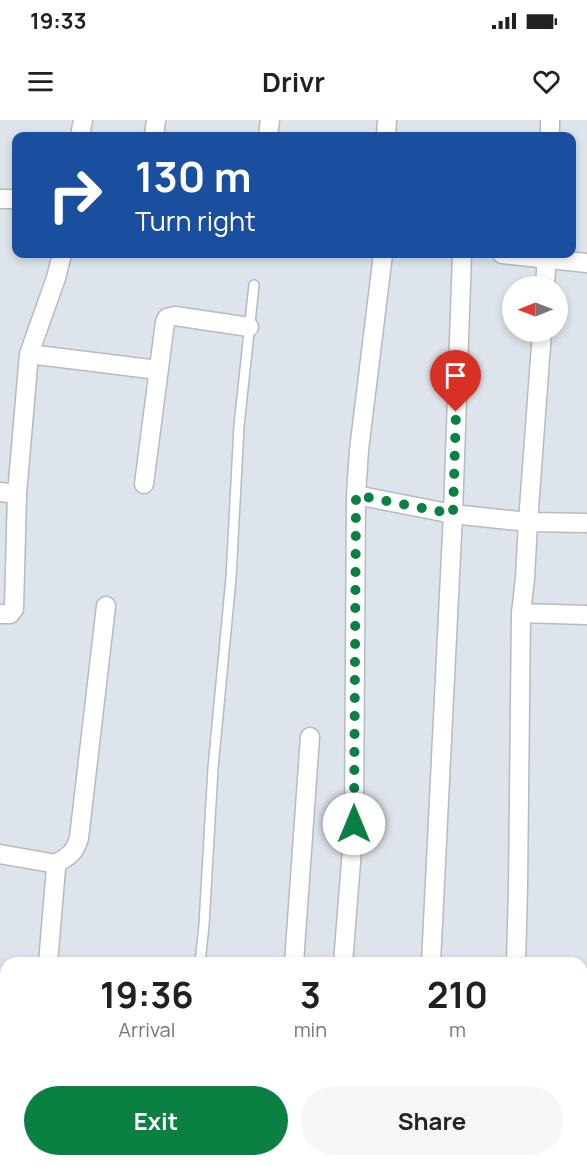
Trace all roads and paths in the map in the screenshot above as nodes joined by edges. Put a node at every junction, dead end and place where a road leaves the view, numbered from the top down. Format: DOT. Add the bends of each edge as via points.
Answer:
graph roads {
  1 [pos="61,258"];
  2 [pos="383,258"];
  3 [pos="462,258"];
  4 [pos="547,258"];
  5 [pos="558,258"];
  6 [pos="587,263"];
  7 [pos="546,276"];
  8 [pos="254,285"];
  9 [pos="249,327"];
  10 [pos="541,342"];
  11 [pos="29,354"];
  12 [pos="158,370"];
  13 [pos="144,484"];
  14 [pos="8,493"];
  15 [pos="356,495"];
  16 [pos="453,514"];
  17 [pos="528,522"];
  18 [pos="587,523"];
  19 [pos="106,606"];
  20 [pos="521,613"];
  21 [pos="0,614"];
  22 [pos="587,615"];
  23 [pos="310,737"];
  24 [pos="0,854"];
  25 [pos="54,865"];
  26 [pos="49,957"];
  27 [pos="201,957"];
  28 [pos="294,957"];
  29 [pos="343,957"];
  30 [pos="431,957"];
  31 [pos="516,957"];
  1 -- 11 [label="street"];
  2 -- 15 [label="street"];
  3 -- 16 [label="street"];
  4 -- 7 [label="street"];
  5 -- 6 [label="street"];
  8 -- 9 [label="lane"];
  9 -- 12 [label="street" via="168,318"];
  9 -- 27 [label="lane"];
  10 -- 17 [label="street"];
  11 -- 12 [label="street"];
  11 -- 14 [label="street"];
  12 -- 13 [label="street"];
  14 -- 21 [label="street" via="14,609 10,614"];
  15 -- 16 [label="street"];
  15 -- 29 [label="street" via="354,824"];
  16 -- 17 [label="street"];
  16 -- 30 [label="street"];
  17 -- 18 [label="street"];
  17 -- 20 [label="street"];
  19 -- 25 [label="street" via="79,838 72,854"];
  20 -- 22 [label="street"];
  20 -- 31 [label="street"];
  23 -- 28 [label="street"];
  24 -- 25 [label="street"];
  25 -- 26 [label="street"];
}
